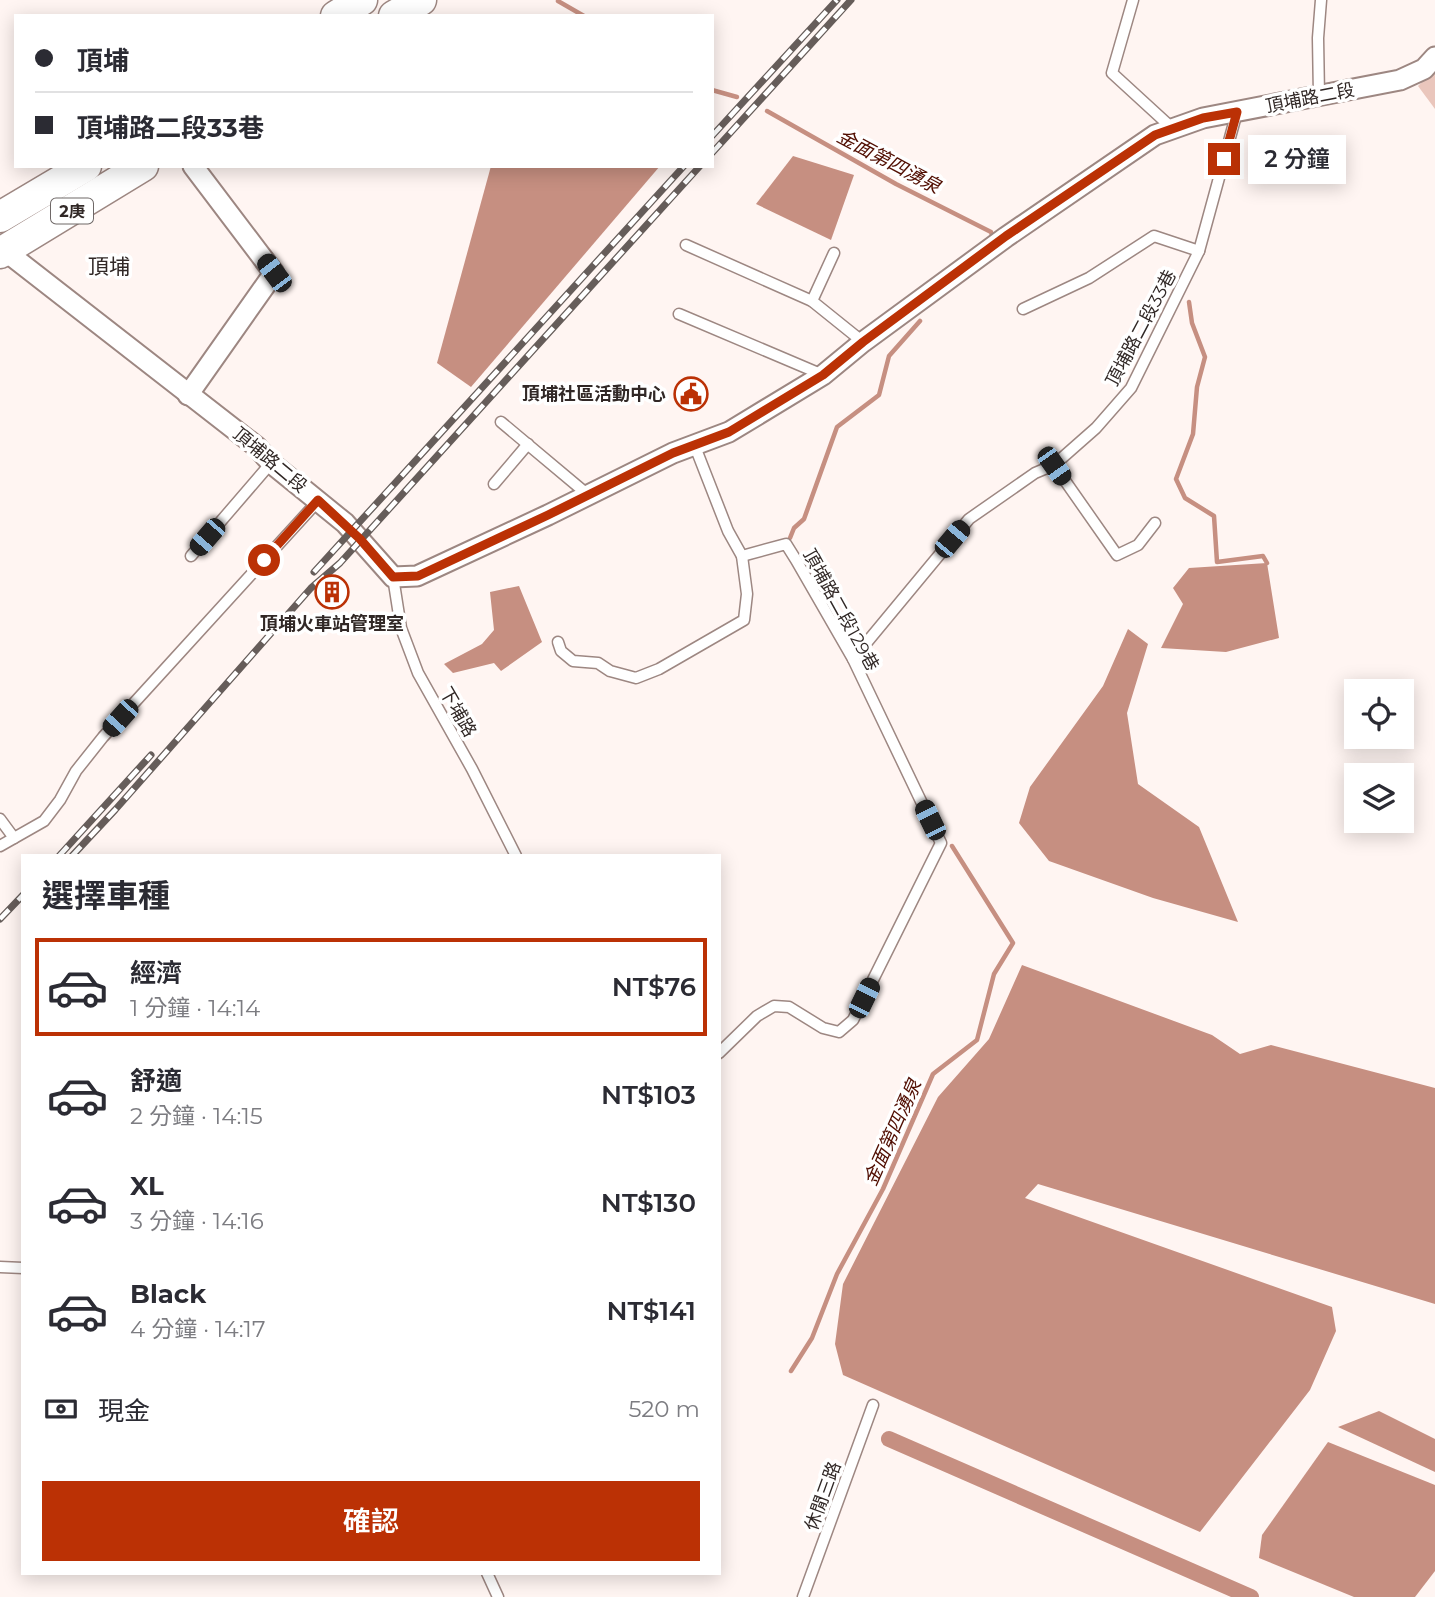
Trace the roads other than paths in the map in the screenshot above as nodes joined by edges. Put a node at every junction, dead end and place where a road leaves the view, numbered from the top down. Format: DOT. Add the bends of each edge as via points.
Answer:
graph roads {
  1 [pos="362,0"];
  2 [pos="421,0"];
  3 [pos="1133,0"];
  4 [pos="1321,0"];
  5 [pos="339,14"];
  6 [pos="397,14"];
  7 [pos="1435,57"];
  8 [pos="1319,96"];
  9 [pos="1237,112"];
  10 [pos="1172,129"];
  11 [pos="83,168"];
  12 [pos="141,168"];
  13 [pos="195,168"];
  14 [pos="0,217"];
  15 [pos="686,245"];
  16 [pos="2,250"];
  17 [pos="1199,251"];
  18 [pos="834,253"];
  19 [pos="812,302"];
  20 [pos="1023,309"];
  21 [pos="679,314"];
  22 [pos="863,342"];
  23 [pos="823,375"];
  24 [pos="188,395"];
  25 [pos="501,422"];
  26 [pos="528,444"];
  27 [pos="694,444"];
  28 [pos="271,463"];
  29 [pos="1054,466"];
  30 [pos="494,484"];
  31 [pos="587,494"];
  32 [pos="318,500"];
  33 [pos="1155,523"];
  34 [pos="191,556"];
  35 [pos="742,556"];
  36 [pos="393,577"];
  37 [pos="558,642"];
  38 [pos="853,659"];
  39 [pos="0,819"];
  40 [pos="14,838"];
  41 [pos="0,846"];
  42 [pos="515,854"];
  43 [pos="721,1051"];
  44 [pos="0,1267"];
  45 [pos="21,1268"];
  46 [pos="873,1405"];
  47 [pos="488,1575"];
  48 [pos="498,1597"];
  49 [pos="803,1597"];
  1 -- 5 [label="main road"];
  2 -- 6 [label="main road"];
  3 -- 10 [label="lane" via="1112,73"];
  4 -- 8 [label="lane"];
  7 -- 8 [label="street, 頂埔路二段" via="1424,69 1400,80"];
  8 -- 9 [label="street, 頂埔路二段"];
  9 -- 10 [label="street, 頂埔路二段"];
  9 -- 17 [label="lane, 頂埔路二段33巷"];
  10 -- 22 [label="street, 頂埔路二段" via="1155,135 1060,198"];
  11 -- 14 [label="main road, 2庚"];
  12 -- 16 [label="main road, 2庚"];
  13 -- 24 [label="street" via="274,273"];
  15 -- 19 [label="lane"];
  16 -- 24 [label="street, 頂埔路二段"];
  17 -- 20 [label="lane" via="1154,236 1089,278"];
  17 -- 29 [label="lane, 頂埔路二段33巷" via="1131,388"];
  18 -- 19 [label="lane"];
  19 -- 22 [label="lane"];
  21 -- 23 [label="lane"];
  22 -- 23 [label="street, 頂埔路二段"];
  23 -- 27 [label="street, 頂埔路二段" via="729,432"];
  24 -- 28 [label="street, 頂埔路二段" via="257,447"];
  25 -- 26 [label="lane"];
  26 -- 30 [label="lane"];
  26 -- 31 [label="lane"];
  27 -- 31 [label="street, 頂埔路二段"];
  27 -- 35 [label="lane"];
  28 -- 32 [label="street, 頂埔路二段"];
  28 -- 34 [label="lane"];
  29 -- 33 [label="lane" via="1117,555 1138,545"];
  29 -- 38 [label="lane, 頂埔路二段33巷" via="1035,473 969,519"];
  31 -- 36 [label="street, 頂埔路二段" via="418,576"];
  32 -- 36 [label="street, 頂埔路二段"];
  32 -- 40 [label="lane" via="103,737 44,821"];
  35 -- 37 [label="lane" via="747,594 744,620 659,669 636,678 598,663 573,661"];
  35 -- 38 [label="lane, 頂埔路二段129巷" via="786,544"];
  36 -- 42 [label="lane, 下埔路" via="401,628 418,673"];
  38 -- 43 [label="lane, 頂埔路二段129巷" via="941,843 853,1020 839,1032 823,1028 789,1007 774,1006"];
  39 -- 40 [label="lane"];
  40 -- 41 [label="lane"];
  44 -- 45 [label="lane"];
  46 -- 49 [label="lane, 休閒三路"];
  47 -- 48 [label="lane"];
}
